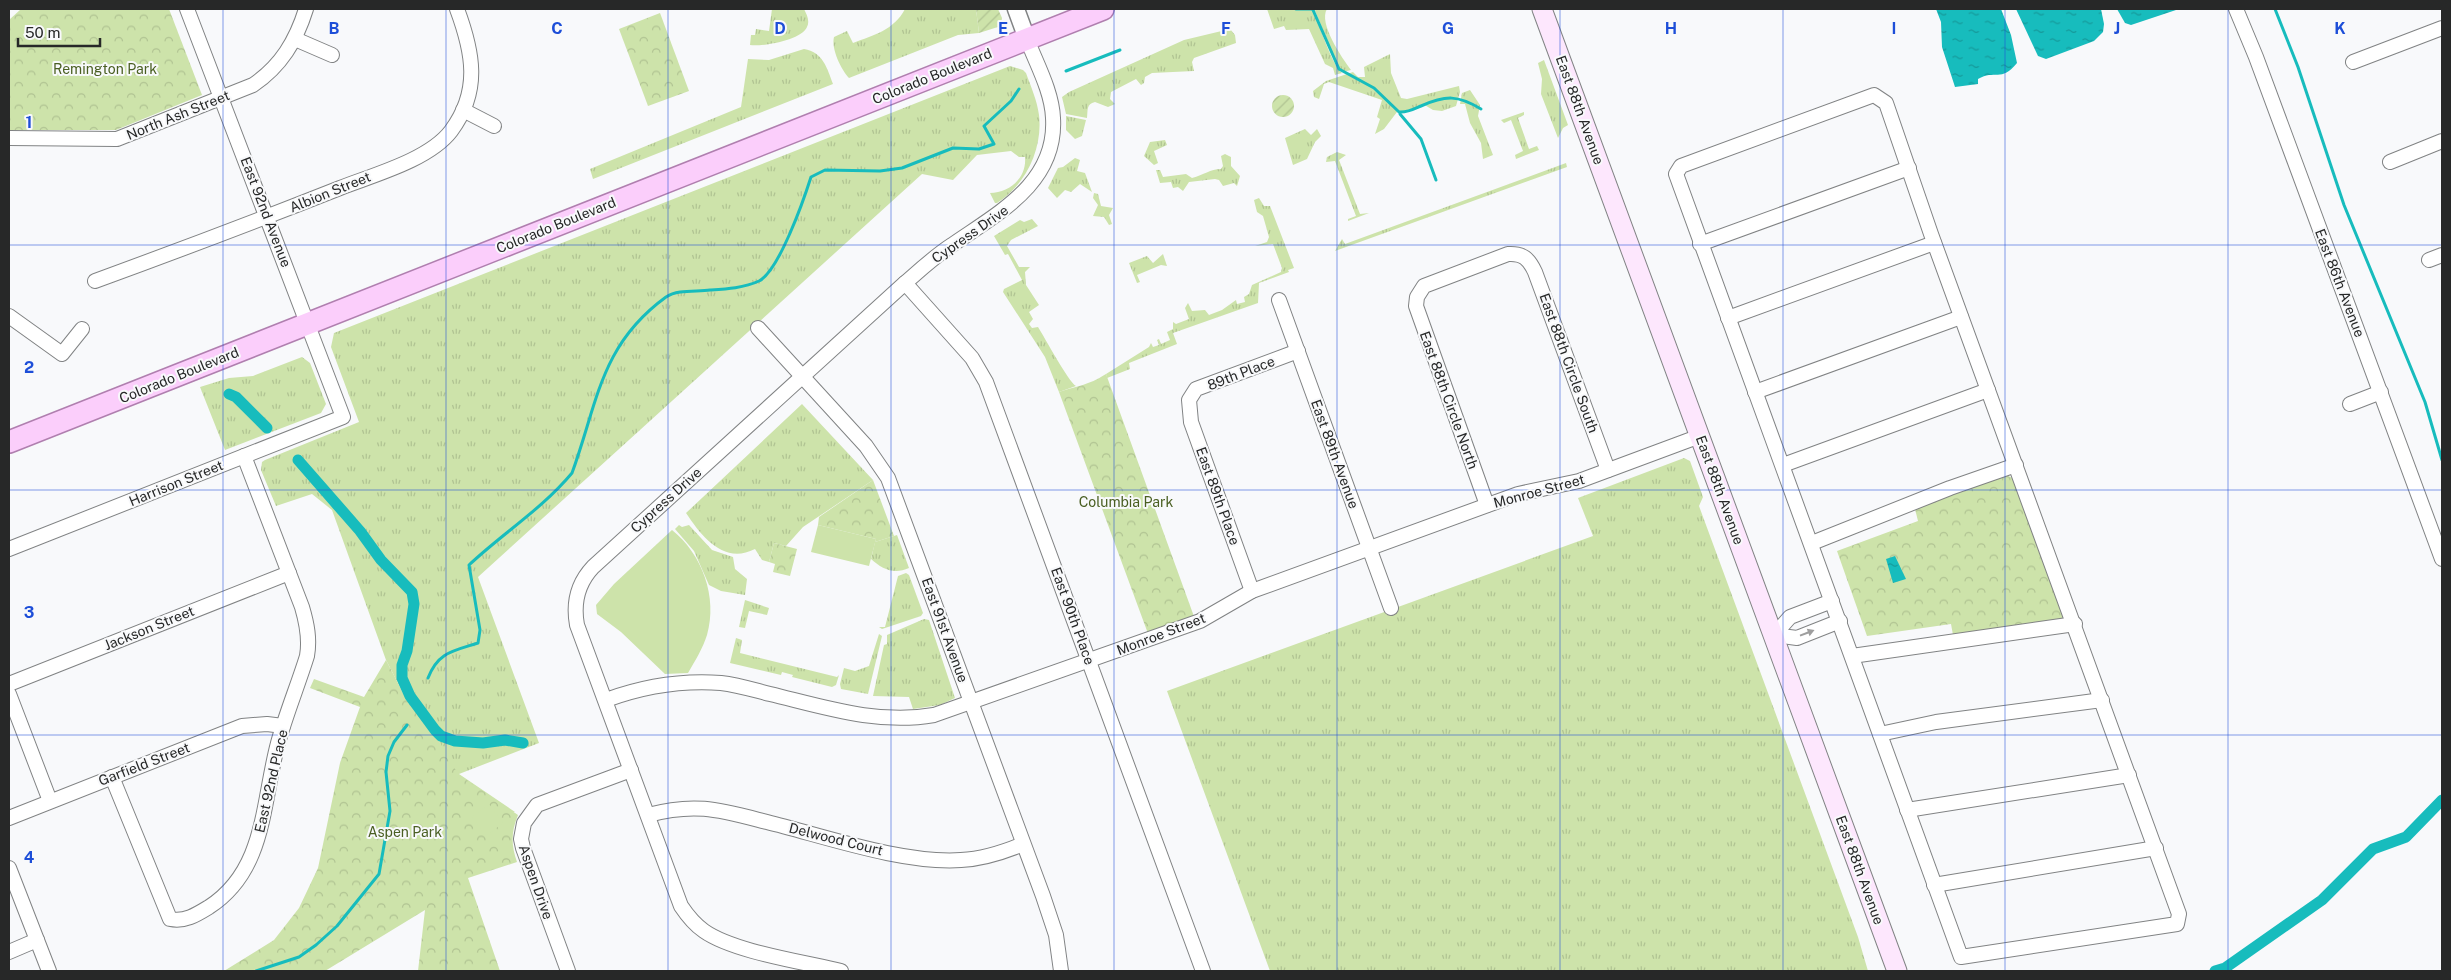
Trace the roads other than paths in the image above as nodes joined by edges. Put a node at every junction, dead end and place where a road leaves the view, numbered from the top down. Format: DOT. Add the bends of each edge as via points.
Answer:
graph roads {
  1 [pos="187,9"];
  2 [pos="306,9"];
  3 [pos="456,9"];
  4 [pos="1016,9"];
  5 [pos="1103,9"];
  6 [pos="1542,9"];
  7 [pos="2236,9"];
  8 [pos="2442,28"];
  9 [pos="295,39"];
  10 [pos="1027,39"];
  11 [pos="332,56"];
  12 [pos="2353,62"];
  13 [pos="222,98"];
  14 [pos="463,110"];
  15 [pos="494,126"];
  16 [pos="9,138"];
  17 [pos="2442,141"];
  18 [pos="2390,162"];
  19 [pos="1909,168"];
  20 [pos="268,217"];
  21 [pos="1934,243"];
  22 [pos="1700,244"];
  23 [pos="2442,255"];
  24 [pos="1526,258"];
  25 [pos="2428,260"];
  26 [pos="95,281"];
  27 [pos="904,283"];
  28 [pos="1279,300"];
  29 [pos="9,316"];
  30 [pos="1961,317"];
  31 [pos="1728,318"];
  32 [pos="308,324"];
  33 [pos="758,328"];
  34 [pos="82,329"];
  35 [pos="1298,351"];
  36 [pos="802,376"];
  37 [pos="1988,390"];
  38 [pos="1755,392"];
  39 [pos="2381,392"];
  40 [pos="1189,400"];
  41 [pos="2350,404"];
  42 [pos="343,417"];
  43 [pos="1700,436"];
  44 [pos="9,442"];
  45 [pos="244,456"];
  46 [pos="1783,465"];
  47 [pos="2016,465"];
  48 [pos="1608,470"];
  49 [pos="1487,505"];
  50 [pos="1812,543"];
  51 [pos="9,549"];
  52 [pos="1370,549"];
  53 [pos="2442,559"];
  54 [pos="289,573"];
  55 [pos="1252,591"];
  56 [pos="1832,601"];
  57 [pos="1391,608"];
  58 [pos="1840,621"];
  59 [pos="2075,624"];
  60 [pos="1774,635"];
  61 [pos="1852,656"];
  62 [pos="1089,661"];
  63 [pos="9,684"];
  64 [pos="9,694"];
  65 [pos="606,700"];
  66 [pos="2102,700"];
  67 [pos="972,703"];
  68 [pos="283,726"];
  69 [pos="1880,734"];
  70 [pos="631,770"];
  71 [pos="2129,775"];
  72 [pos="112,777"];
  73 [pos="50,801"];
  74 [pos="1907,810"];
  75 [pos="648,815"];
  76 [pos="9,818"];
  77 [pos="1024,844"];
  78 [pos="2156,848"];
  79 [pos="9,868"];
  80 [pos="1934,885"];
  81 [pos="37,940"];
  82 [pos="9,952"];
  83 [pos="49,971"];
  84 [pos="568,971"];
  85 [pos="841,971"];
  86 [pos="1061,971"];
  87 [pos="1204,971"];
  88 [pos="1897,971"];
  1 -- 13 [label="street, East 92nd Avenue"];
  2 -- 9 [label="street, North Ash Street"];
  3 -- 14 [label="street, Albion Street" via="469,43 472,65"];
  4 -- 10 [label="street"];
  5 -- 10 [label="main road, Colorado Boulevard"];
  6 -- 43 [label="main road, East 88th Avenue"];
  7 -- 39 [label="street, East 86th Avenue"];
  8 -- 12 [label="street"];
  9 -- 11 [label="street"];
  9 -- 13 [label="street, North Ash Street" via="267,75 253,85"];
  10 -- 27 [label="street, Cypress Drive" via="1047,91 1053,118 1045,162 1028,189 1014,203"];
  10 -- 32 [label="main road, Colorado Boulevard"];
  13 -- 16 [label="street, North Ash Street" via="117,139"];
  13 -- 20 [label="street, East 92nd Avenue"];
  14 -- 15 [label="street"];
  14 -- 20 [label="street, Albion Street" via="450,133 425,152"];
  17 -- 18 [label="street"];
  19 -- 21 [label="street"];
  19 -- 22 [label="street"];
  19 -- 22 [label="street" via="1886,103 1874,95 1681,166 1676,174"];
  20 -- 26 [label="street, Albion Street"];
  20 -- 32 [label="street, East 92nd Avenue"];
  21 -- 30 [label="street"];
  21 -- 31 [label="street"];
  22 -- 31 [label="street"];
  23 -- 25 [label="street"];
  24 -- 48 [label="street, East 88th Circle South" via="1536,272"];
  24 -- 49 [label="street, East 88th Circle North" via="1508,254 1433,282 1424,286 1416,306"];
  27 -- 36 [label="street, Cypress Drive"];
  27 -- 62 [label="street, East 90th Place" via="972,358 986,382"];
  28 -- 35 [label="street, East 89th Avenue"];
  29 -- 34 [label="street" via="62,354"];
  30 -- 37 [label="street"];
  30 -- 38 [label="street"];
  31 -- 38 [label="street"];
  32 -- 42 [label="street, East 92nd Avenue"];
  32 -- 44 [label="main road, Colorado Boulevard"];
  33 -- 36 [label="street, East 91st Avenue"];
  35 -- 40 [label="street, 89th Place" via="1196,390"];
  35 -- 52 [label="street, East 89th Avenue"];
  36 -- 65 [label="street, Cypress Drive" via="593,567 583,580 577,598 577,625"];
  36 -- 67 [label="street, East 91st Avenue" via="866,446 888,478"];
  37 -- 46 [label="street"];
  37 -- 47 [label="street"];
  38 -- 46 [label="street"];
  39 -- 41 [label="street"];
  39 -- 53 [label="street, East 86th Avenue"];
  40 -- 55 [label="street, East 89th Place" via="1191,422"];
  42 -- 45 [label="street, Harrison Street"];
  43 -- 48 [label="street, Monroe Street"];
  43 -- 60 [label="main road, East 88th Avenue"];
  45 -- 51 [label="street, Harrison Street"];
  45 -- 54 [label="street, East 92nd Place"];
  46 -- 50 [label="street"];
  47 -- 50 [label="street"];
  47 -- 59 [label="street"];
  48 -- 49 [label="street, Monroe Street" via="1579,481 1518,494"];
  49 -- 52 [label="street, Monroe Street"];
  50 -- 56 [label="street"];
  52 -- 55 [label="street, Monroe Street"];
  52 -- 57 [label="street, East 89th Avenue"];
  54 -- 63 [label="street, Jackson Street"];
  54 -- 68 [label="street, East 92nd Place" via="306,620 309,645"];
  55 -- 62 [label="street, Monroe Street" via="1200,621"];
  56 -- 58 [label="street"];
  56 -- 60 [label="street" via="1790,618"];
  60 -- 58 [label="street, one-way" via="1797,638"];
  58 -- 61 [label="street"];
  59 -- 61 [label="street"];
  59 -- 66 [label="street"];
  60 -- 88 [label="main road, East 88th Avenue"];
  61 -- 69 [label="street"];
  62 -- 67 [label="street, Monroe Street"];
  62 -- 87 [label="street, East 90th Place"];
  64 -- 73 [label="street"];
  65 -- 67 [label="street, Monroe Street" via="644,688 694,682 737,686 855,715 883,718 920,718"];
  65 -- 70 [label="street, Cypress Drive"];
  66 -- 69 [label="street" via="1936,722"];
  66 -- 71 [label="street"];
  67 -- 77 [label="street, East 91st Avenue"];
  68 -- 72 [label="street, Garfield Street" via="242,726"];
  68 -- 72 [label="street, East 92nd Place" via="250,862 230,890 186,919 170,919 165,911"];
  69 -- 74 [label="street"];
  70 -- 75 [label="street, Cypress Drive"];
  70 -- 84 [label="street, Aspen Drive" via="537,805 524,823 523,848"];
  71 -- 74 [label="street"];
  71 -- 78 [label="street"];
  72 -- 73 [label="street, Garfield Street"];
  73 -- 76 [label="street, Garfield Street"];
  74 -- 80 [label="street"];
  75 -- 77 [label="street, Delwood Court" via="668,810 707,808 902,856 938,860 983,857"];
  75 -- 85 [label="street, Cypress Drive" via="681,906 697,926 714,937 739,946"];
  77 -- 86 [label="street, East 91st Avenue" via="1056,935"];
  78 -- 80 [label="street"];
  78 -- 80 [label="street" via="2179,914 2177,924 1961,957"];
  79 -- 81 [label="street"];
  81 -- 82 [label="street"];
  81 -- 83 [label="street"];
}
